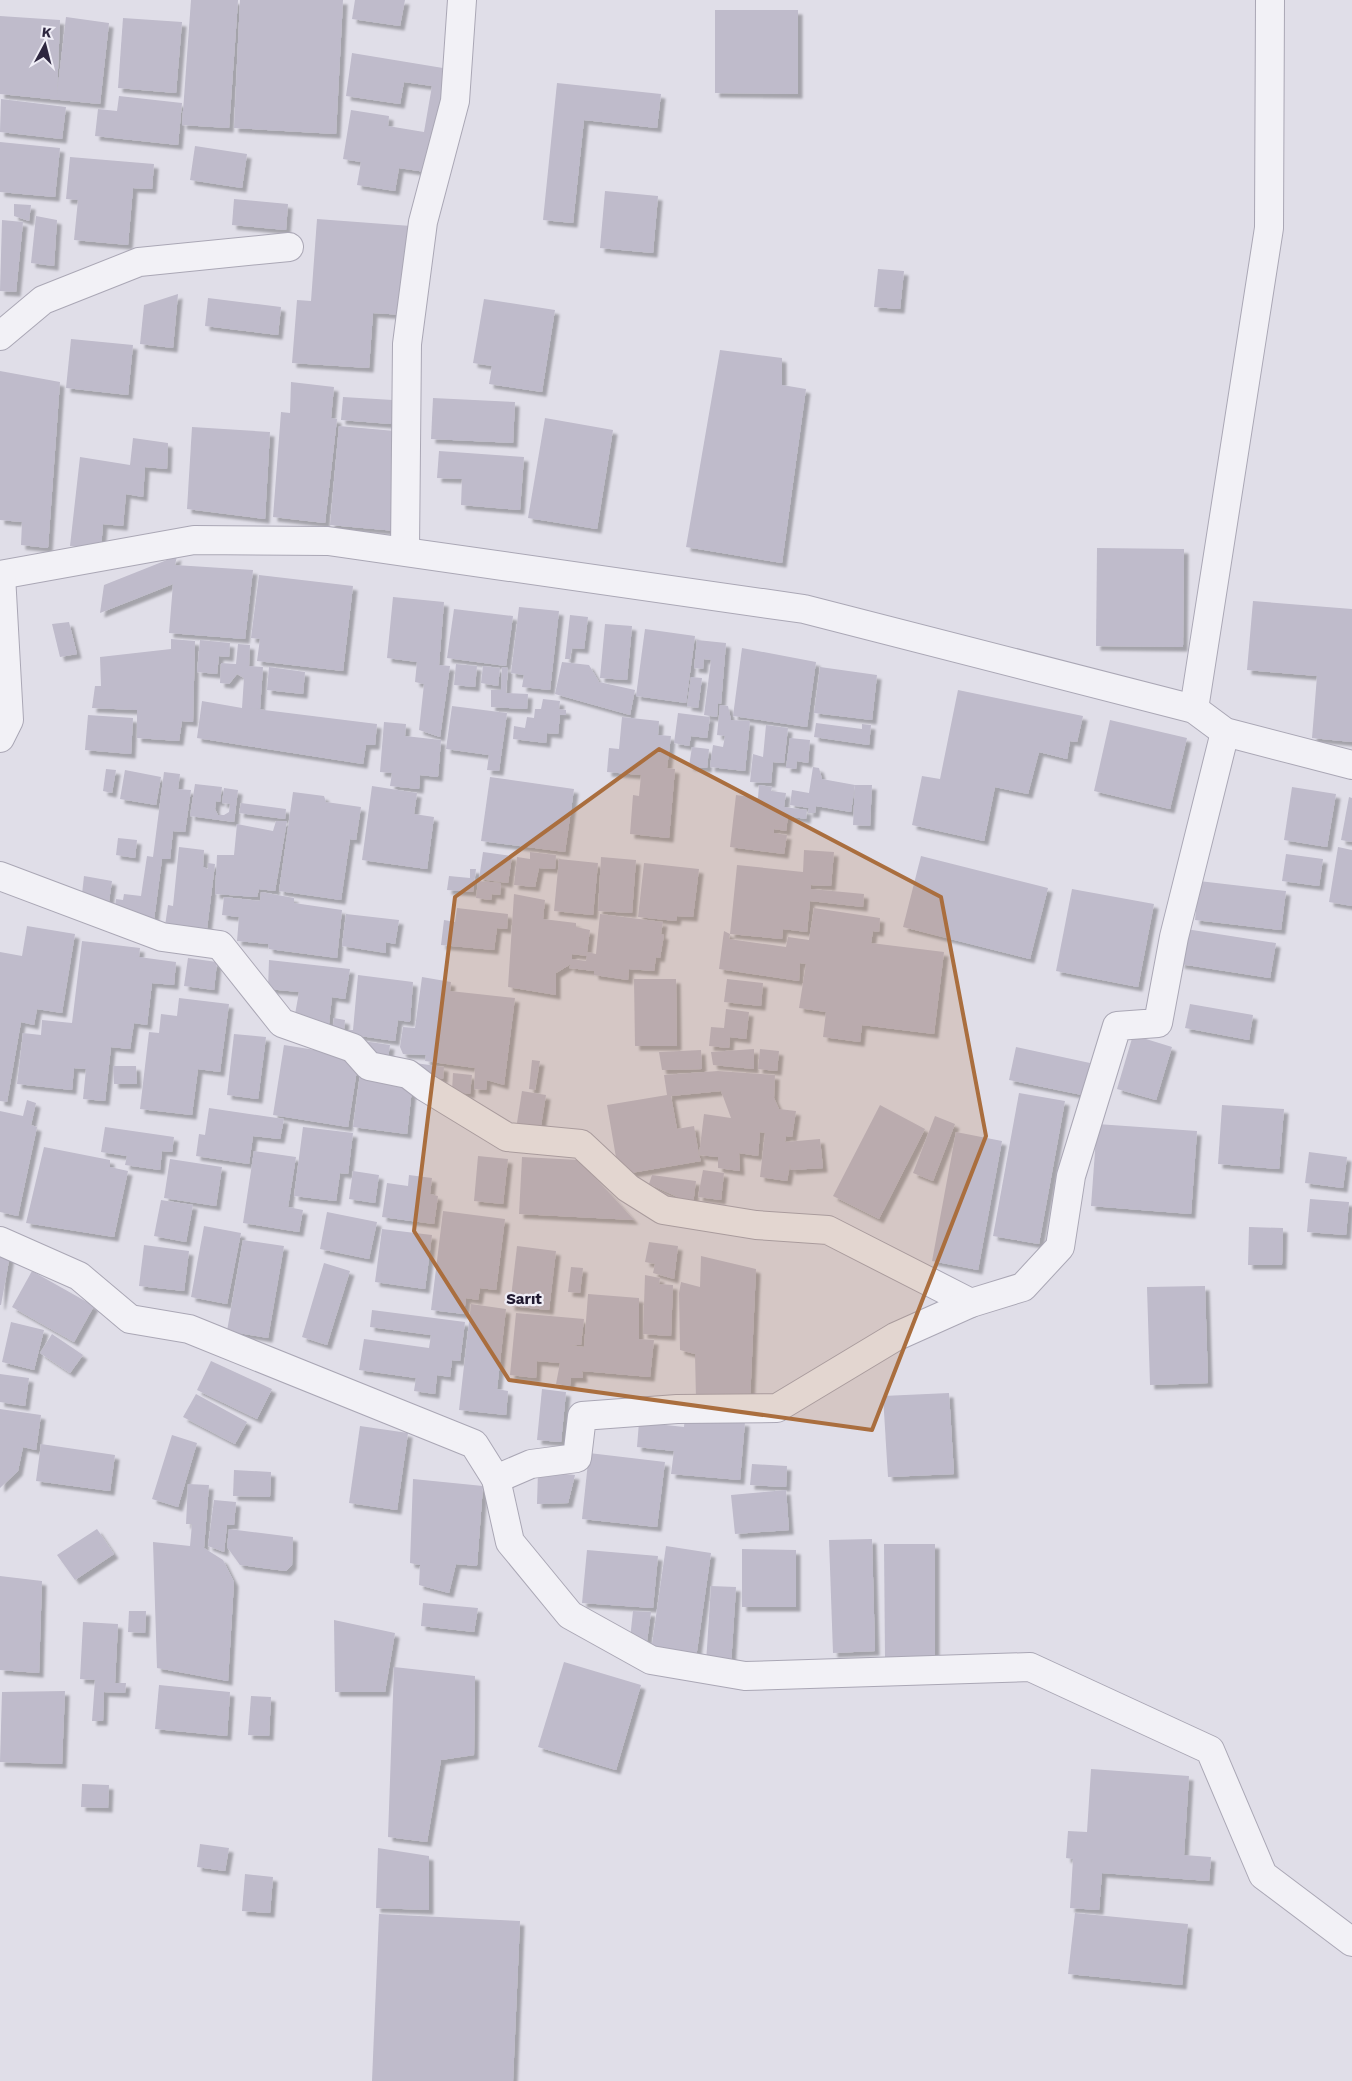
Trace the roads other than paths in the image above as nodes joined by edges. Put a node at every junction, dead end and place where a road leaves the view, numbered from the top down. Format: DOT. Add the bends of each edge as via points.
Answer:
graph roads {
  1 [pos="462,0"];
  2 [pos="1270,0"];
  3 [pos="289,247"];
  4 [pos="0,336"];
  5 [pos="405,550"];
  6 [pos="1,575"];
  7 [pos="1194,709"];
  8 [pos="1226,732"];
  9 [pos="0,738"];
  10 [pos="1352,765"];
  11 [pos="0,876"];
  12 [pos="0,1241"];
  13 [pos="971,1303"];
  14 [pos="496,1479"];
  15 [pos="1352,1942"];
  1 -- 5 [label="street" via="456,101 423,222 407,344"];
  2 -- 7 [label="street" via="1269,228"];
  3 -- 4 [label="street" via="139,262 43,300"];
  5 -- 6 [label="street" via="328,541 194,540"];
  5 -- 7 [label="street" via="804,609"];
  6 -- 9 [label="street" via="9,720"];
  7 -- 8 [label="street"];
  8 -- 10 [label="street"];
  8 -- 13 [label="street" via="1174,937 1158,1023 1117,1026 1071,1176 1060,1247 1023,1287"];
  11 -- 13 [label="street" via="162,937 220,945 282,1024 353,1048 369,1066 408,1074 507,1137 581,1144 628,1188 663,1210 756,1225 828,1230"];
  12 -- 14 [label="street" via="79,1276 130,1319 189,1329 474,1444"];
  13 -- 14 [label="street" via="895,1337 777,1408 676,1409 582,1416 577,1458 532,1464"];
  14 -- 15 [label="street" via="510,1542 570,1615 651,1660 745,1676 1030,1667 1210,1750 1263,1875"];
}
